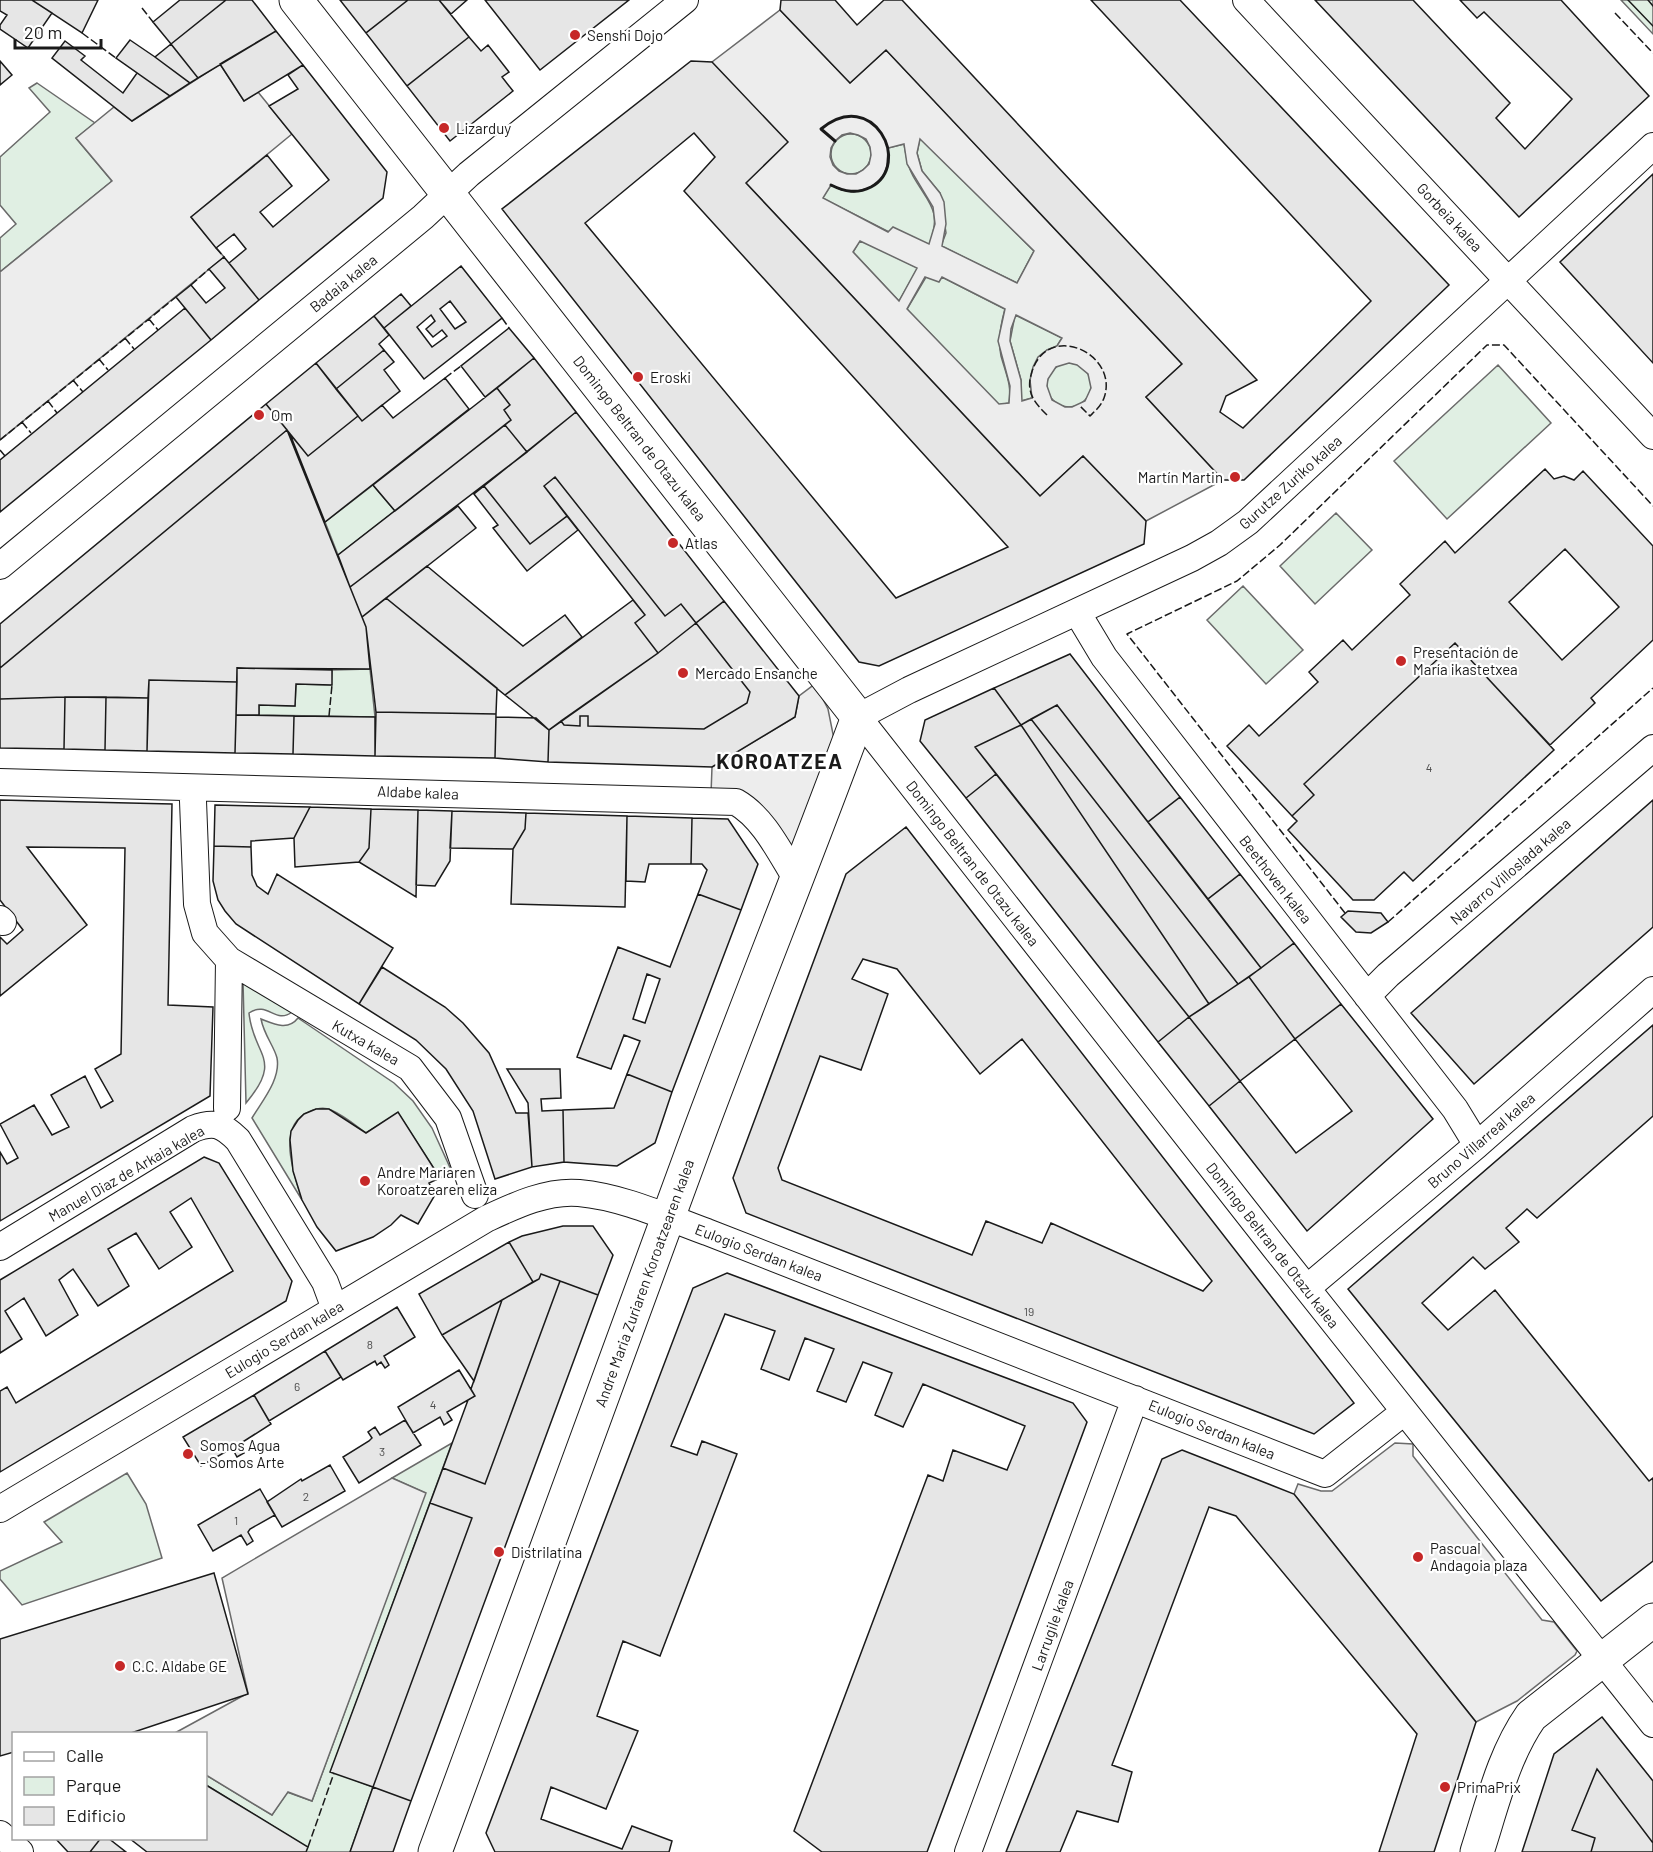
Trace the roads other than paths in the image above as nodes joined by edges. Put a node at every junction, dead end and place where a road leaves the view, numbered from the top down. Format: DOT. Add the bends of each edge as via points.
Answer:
graph roads {
  1 [pos="296,0"];
  2 [pos="685,0"];
  3 [pos="1246,0"];
  4 [pos="1653,146"];
  5 [pos="448,192"];
  6 [pos="1508,279"];
  7 [pos="1653,436"];
  8 [pos="0,566"];
  9 [pos="1077,612"];
  10 [pos="858,717"];
  11 [pos="1653,748"];
  12 [pos="0,782"];
  13 [pos="193,801"];
  14 [pos="798,880"];
  15 [pos="229,960"];
  16 [pos="1653,990"];
  17 [pos="1367,996"];
  18 [pos="227,1108"];
  19 [pos="1478,1145"];
  20 [pos="475,1195"];
  21 [pos="668,1217"];
  22 [pos="0,1247"];
  23 [pos="1307,1288"];
  24 [pos="335,1309"];
  25 [pos="1136,1399"];
  26 [pos="1404,1412"];
  27 [pos="0,1509"];
  28 [pos="1653,1620"];
  29 [pos="1602,1659"];
  30 [pos="1653,1724"];
  31 [pos="0,1834"];
  32 [pos="20,1852"];
  33 [pos="435,1852"];
  34 [pos="968,1852"];
  35 [pos="1477,1852"];
  1 -- 5 [label="main road, Domingo Beltran de Otazu kalea"];
  2 -- 5 [label="street, Badaia kalea"];
  3 -- 6 [label="street, Gorbeia kalea"];
  4 -- 6 [label="street, Gurutze Zuriko kalea"];
  5 -- 8 [label="street, Badaia kalea" via="423,217"];
  5 -- 10 [label="main road, Domingo Beltran de Otazu kalea"];
  6 -- 7 [label="street, Gorbeia kalea"];
  6 -- 9 [label="street, Gurutze Zuriko kalea" via="1248,522 1191,558"];
  9 -- 10 [label="street, Gurutze Zuriko kalea"];
  9 -- 17 [label="street, Beethoven kalea" via="1104,657"];
  10 -- 14 [label="main road, Andre Maria Zuriaren Koroatzearen kalea"];
  10 -- 23 [label="street, Domingo Beltran de Otazu kalea"];
  11 -- 17 [label="street, Navarro Villoslada kalea"];
  12 -- 14 [label="street, Aldabe kalea" via="736,802 757,818"];
  13 -- 15 [label="street, Kutxa kalea" via="197,904 205,933"];
  14 -- 21 [label="main road, Andre Maria Zuriaren Koroatzearen kalea"];
  15 -- 18 [label="street"];
  15 -- 20 [label="street, Kutxa kalea" via="410,1068 448,1118"];
  16 -- 19 [label="street, Bruno Villarreal kalea"];
  17 -- 19 [label="street, Beethoven kalea" via="1455,1109"];
  19 -- 23 [label="street, Bruno Villarreal kalea"];
  21 -- 24 [label="street, Eulogio Serdan kalea" via="577,1193 520,1203 486,1219"];
  21 -- 25 [label="street, Eulogio Serdan kalea"];
  21 -- 33 [label="main road, Andre Maria Zuriaren Koroatzearen kalea"];
  22 -- 24 [label="street, Manuel Diaz de Arkaia kalea" via="193,1129 206,1124 225,1126 238,1140 325,1282"];
  23 -- 26 [label="street, Domingo Beltran de Otazu kalea"];
  24 -- 27 [label="street, Eulogio Serdan kalea"];
  25 -- 26 [label="street, Eulogio Serdan kalea" via="1325,1474"];
  25 -- 34 [label="street, Larrugile kalea"];
  26 -- 29 [label="street, Domingo Beltran de Otazu kalea"];
  28 -- 29 [label="main road"];
  29 -- 30 [label="street, Domingo Beltran de Otazu kalea"];
  29 -- 35 [label="main road" via="1531,1716 1518,1734"];
  31 -- 32 [label="street"];
}
